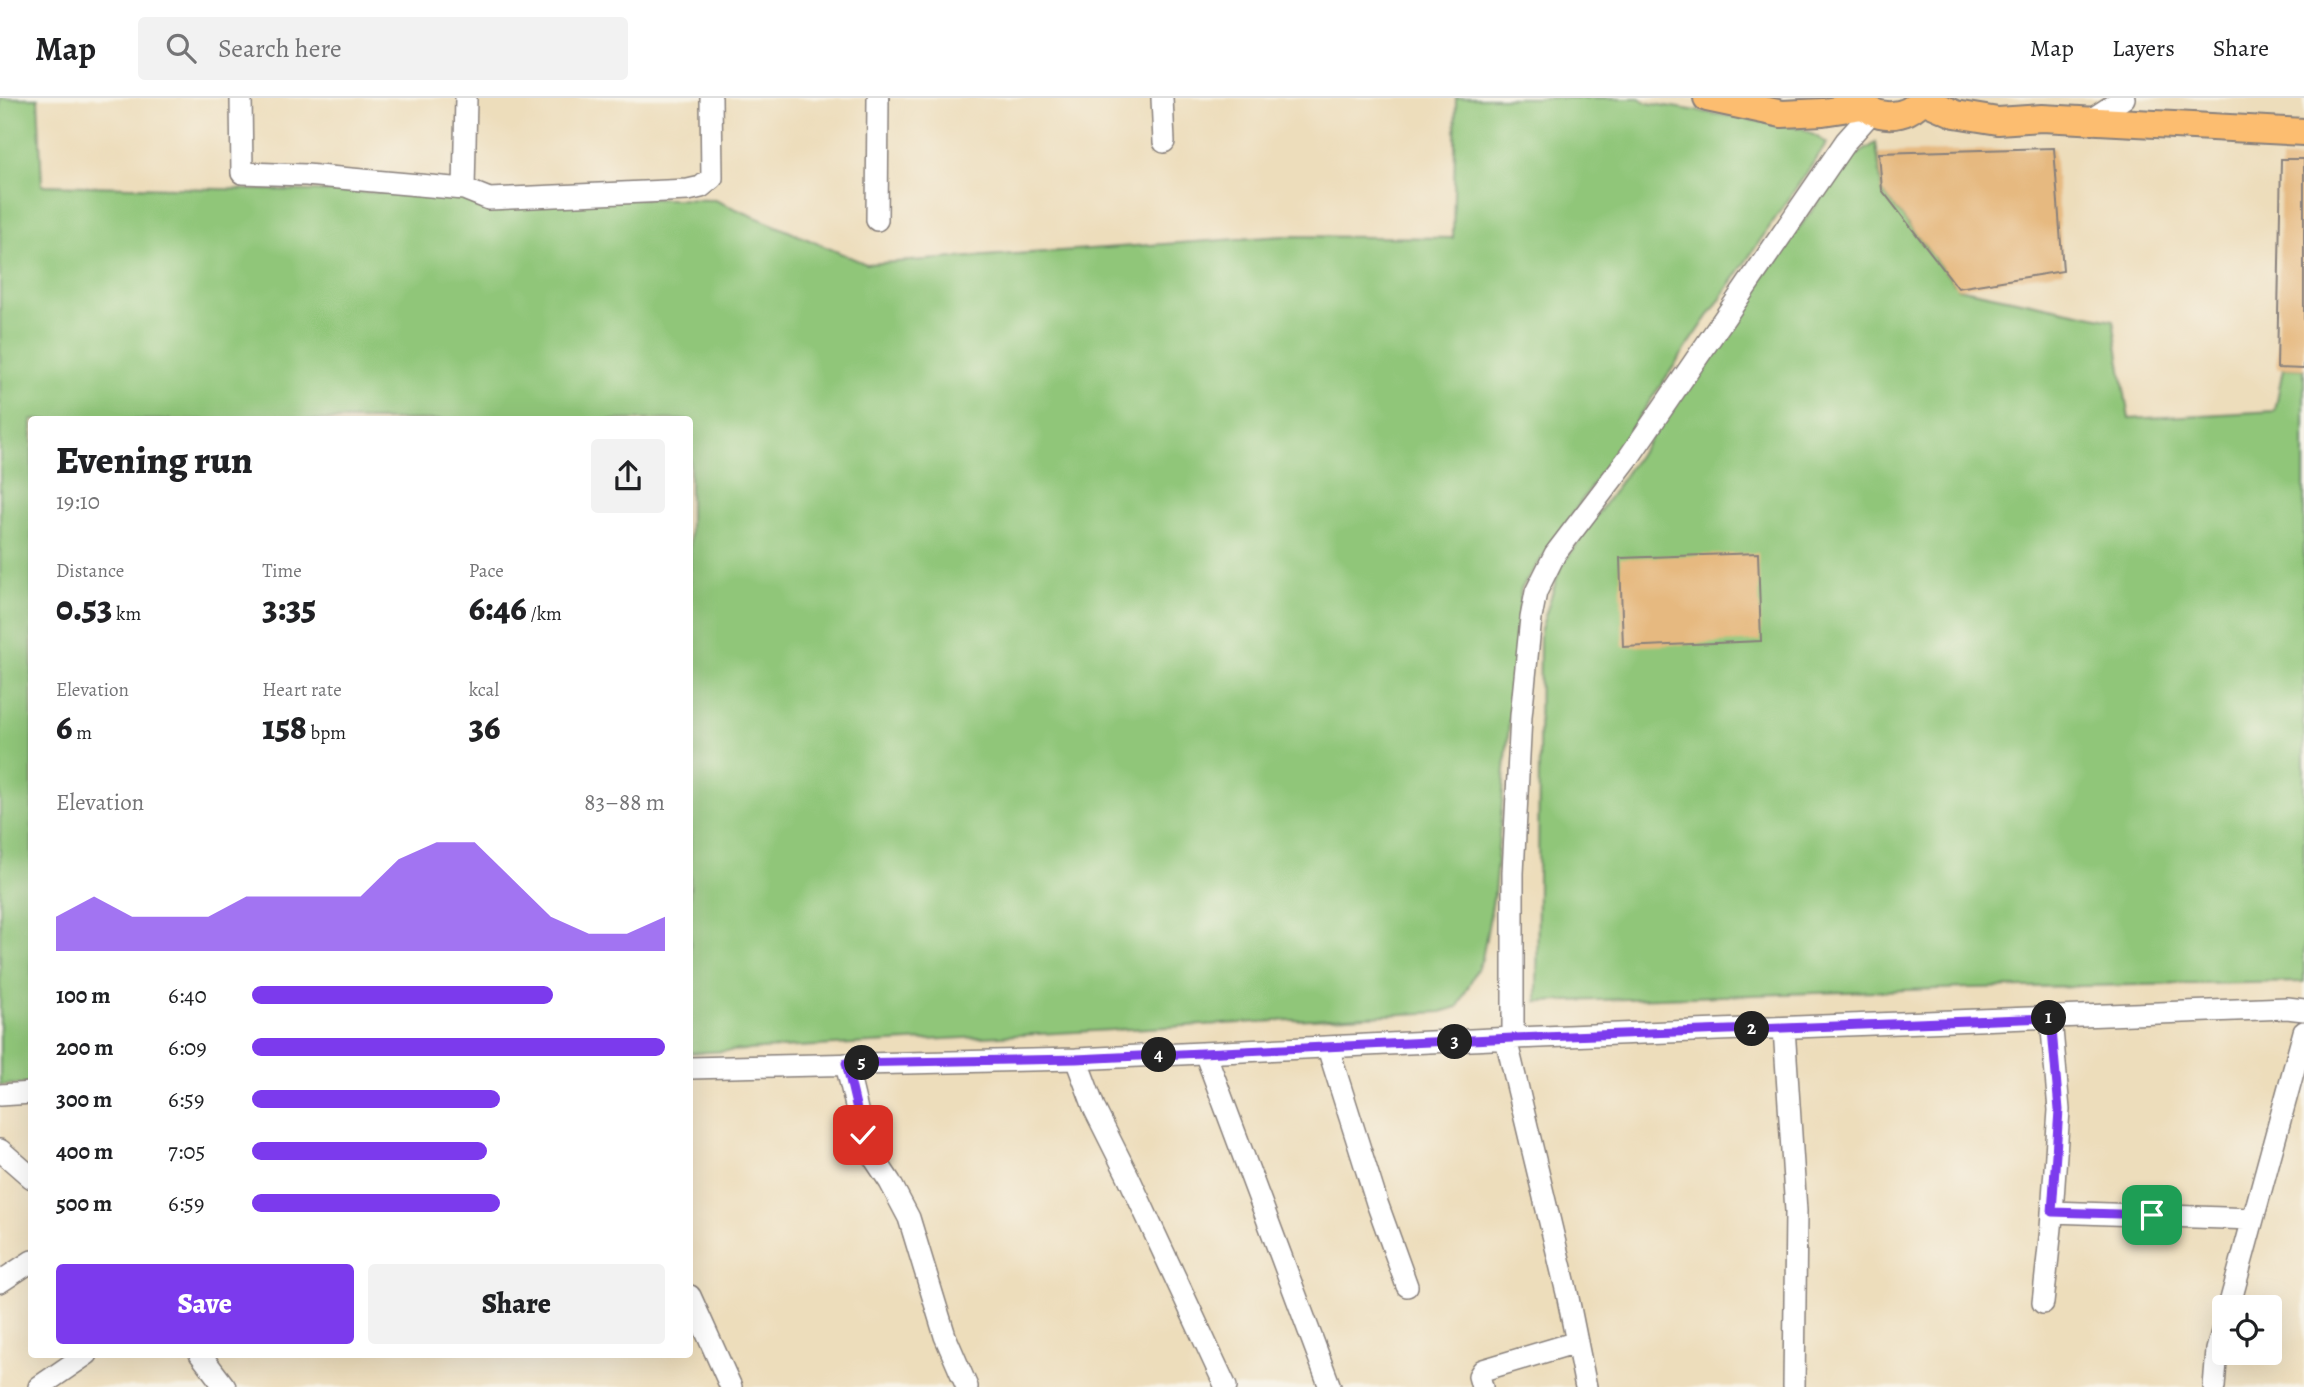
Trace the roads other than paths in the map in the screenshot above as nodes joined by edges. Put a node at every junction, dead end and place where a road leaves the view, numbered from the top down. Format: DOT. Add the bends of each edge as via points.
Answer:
graph roads {
  1 [pos="242,98"];
  2 [pos="466,98"];
  3 [pos="711,98"];
  4 [pos="878,98"];
  5 [pos="1162,98"];
  6 [pos="1707,98"];
  7 [pos="2123,98"];
  8 [pos="1923,99"];
  9 [pos="1863,106"];
  10 [pos="2040,108"];
  11 [pos="2089,121"];
  12 [pos="2304,132"];
  13 [pos="1164,142"];
  14 [pos="464,189"];
  15 [pos="877,220"];
  16 [pos="2304,1010"];
  17 [pos="2051,1018"];
  18 [pos="1784,1028"];
  19 [pos="2304,1032"];
  20 [pos="1510,1039"];
  21 [pos="1328,1048"];
  22 [pos="1205,1053"];
  23 [pos="1076,1059"];
  24 [pos="846,1063"];
  25 [pos="693,1068"];
  26 [pos="28,1093"];
  27 [pos="0,1095"];
  28 [pos="0,1150"];
  29 [pos="28,1174"];
  30 [pos="2052,1212"];
  31 [pos="2253,1219"];
  32 [pos="28,1264"];
  33 [pos="0,1282"];
  34 [pos="1407,1286"];
  35 [pos="2232,1295"];
  36 [pos="693,1302"];
  37 [pos="2043,1303"];
  38 [pos="1577,1342"];
  39 [pos="81,1358"];
  40 [pos="203,1358"];
  41 [pos="2216,1365"];
  42 [pos="39,1387"];
  43 [pos="225,1387"];
  44 [pos="732,1387"];
  45 [pos="967,1387"];
  46 [pos="1226,1387"];
  47 [pos="1330,1387"];
  48 [pos="1482,1387"];
  49 [pos="1586,1387"];
  50 [pos="1794,1387"];
  51 [pos="2214,1387"];
  1 -- 14 [label="street" via="242,173"];
  2 -- 14 [label="street"];
  3 -- 14 [label="street" via="712,178 701,187 489,199"];
  4 -- 15 [label="street"];
  5 -- 13 [label="street"];
  6 -- 9 [label="main road" via="1782,114"];
  7 -- 11 [label="street"];
  8 -- 9 [label="main road" via="1899,115 1886,116"];
  8 -- 10 [label="main road" via="1955,114 1998,121"];
  9 -- 20 [label="street" via="1846,141 1629,457 1555,554 1536,592 1521,716"];
  10 -- 11 [label="main road"];
  11 -- 12 [label="main road"];
  16 -- 17 [label="street"];
  17 -- 18 [label="street"];
  17 -- 30 [label="street" via="2059,1110"];
  18 -- 20 [label="street"];
  18 -- 50 [label="street" via="1796,1211"];
  19 -- 31 [label="street"];
  20 -- 21 [label="street"];
  20 -- 38 [label="street"];
  21 -- 22 [label="street"];
  21 -- 34 [label="street"];
  22 -- 23 [label="street"];
  22 -- 47 [label="street"];
  23 -- 24 [label="street"];
  23 -- 46 [label="street" via="1095,1110"];
  24 -- 25 [label="street"];
  24 -- 45 [label="street" via="863,1135 909,1218 945,1336"];
  26 -- 27 [label="street"];
  28 -- 29 [label="street"];
  30 -- 31 [label="street"];
  30 -- 37 [label="street"];
  31 -- 35 [label="street"];
  32 -- 33 [label="street"];
  36 -- 44 [label="street"];
  38 -- 48 [label="street" via="1483,1370 1479,1376"];
  38 -- 49 [label="street"];
  39 -- 42 [label="street"];
  40 -- 43 [label="street"];
  41 -- 51 [label="street"];
}
